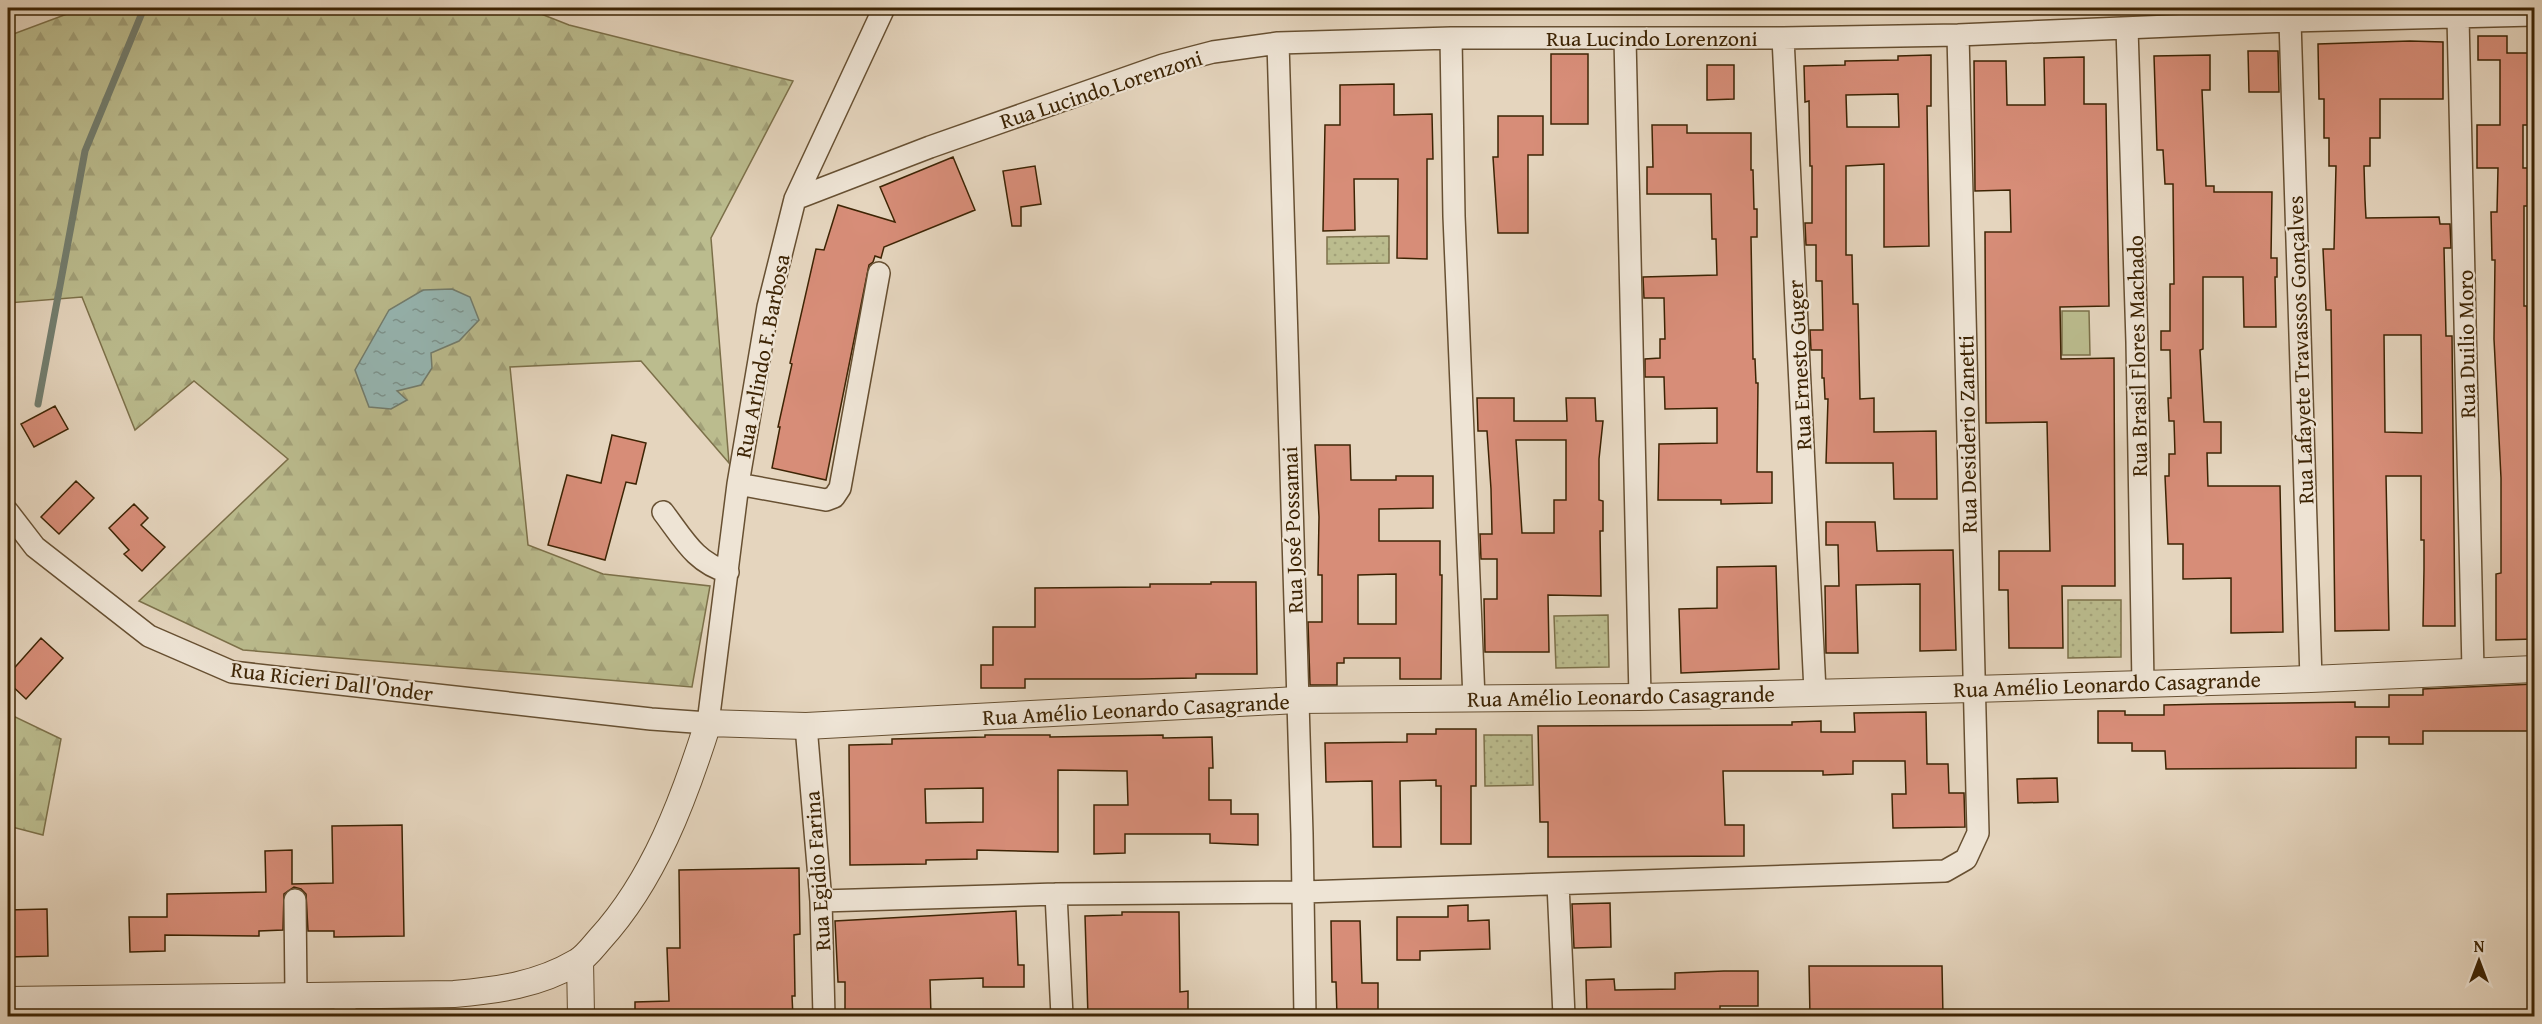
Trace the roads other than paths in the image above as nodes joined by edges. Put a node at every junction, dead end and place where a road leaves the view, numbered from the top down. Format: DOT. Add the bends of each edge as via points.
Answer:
graph roads {
  1 [pos="884,8"];
  2 [pos="2535,15"];
  3 [pos="2458,17"];
  4 [pos="2290,21"];
  5 [pos="2127,28"];
  6 [pos="1958,34"];
  7 [pos="1451,38"];
  8 [pos="1624,38"];
  9 [pos="1783,38"];
  10 [pos="1278,44"];
  11 [pos="795,199"];
  12 [pos="879,273"];
  13 [pos="738,484"];
  14 [pos="8,512"];
  15 [pos="663,512"];
  16 [pos="728,572"];
  17 [pos="2535,669"];
  18 [pos="2473,670"];
  19 [pos="2311,679"];
  20 [pos="2143,684"];
  21 [pos="1973,689"];
  22 [pos="1815,691"];
  23 [pos="1640,697"];
  24 [pos="1474,699"];
  25 [pos="1297,700"];
  26 [pos="708,723"];
  27 [pos="806,726"];
  28 [pos="1558,884"];
  29 [pos="1303,892"];
  30 [pos="1056,894"];
  31 [pos="295,900"];
  32 [pos="821,901"];
  33 [pos="580,960"];
  34 [pos="296,995"];
  35 [pos="8,1000"];
  36 [pos="345,1006"];
  37 [pos="95,1007"];
  38 [pos="581,1017"];
  39 [pos="824,1017"];
  40 [pos="1062,1017"];
  41 [pos="1305,1017"];
  42 [pos="1564,1017"];
  1 -- 11 [label="street, Rua Arlindo F. Barbosa"];
  2 -- 3 [label="street, Rua Lucindo Lorenzoni"];
  3 -- 4 [label="street, Rua Lucindo Lorenzoni"];
  3 -- 18 [label="street, Rua Duilio Moro"];
  4 -- 5 [label="street, Rua Lucindo Lorenzoni"];
  4 -- 19 [label="street, Rua Lafayete Travassos Gonçalves"];
  5 -- 6 [label="street, Rua Lucindo Lorenzoni"];
  5 -- 20 [label="street, Rua Brasil Flores Machado" via="2138,342"];
  6 -- 9 [label="street, Rua Lucindo Lorenzoni"];
  6 -- 21 [label="street, Rua Desiderio Zanetti"];
  7 -- 8 [label="street, Rua Lucindo Lorenzoni"];
  7 -- 10 [label="street, Rua Lucindo Lorenzoni"];
  7 -- 24 [label="street" via="1454,216"];
  8 -- 9 [label="street, Rua Lucindo Lorenzoni"];
  8 -- 23 [label="street"];
  9 -- 22 [label="street, Rua Ernesto Guger"];
  10 -- 11 [label="street, Rua Lucindo Lorenzoni" via="1213,52 1163,65"];
  10 -- 25 [label="street, Rua José Possamai"];
  11 -- 13 [label="street, Rua Arlindo F. Barbosa" via="768,307"];
  12 -- 13 [label="street" via="840,488 834,497 826,500"];
  13 -- 16 [label="street, Rua Arlindo F. Barbosa"];
  14 -- 26 [label="street, Rua Ricieri Dall'Onder" via="35,547 149,636 232,672"];
  15 -- 16 [label="street" via="701,560"];
  16 -- 26 [label="street, Rua Arlindo F. Barbosa"];
  17 -- 18 [label="street, Rua Amélio Leonardo Casagrande"];
  18 -- 19 [label="street, Rua Amélio Leonardo Casagrande"];
  19 -- 20 [label="street, Rua Amélio Leonardo Casagrande"];
  20 -- 21 [label="street, Rua Amélio Leonardo Casagrande"];
  21 -- 22 [label="street, Rua Amélio Leonardo Casagrande"];
  21 -- 28 [label="street, Rua Desiderio Zanetti" via="1978,832 1966,859 1945,871"];
  22 -- 23 [label="street, Rua Amélio Leonardo Casagrande"];
  23 -- 24 [label="street, Rua Amélio Leonardo Casagrande"];
  24 -- 25 [label="street, Rua Amélio Leonardo Casagrande"];
  25 -- 27 [label="street, Rua Amélio Leonardo Casagrande"];
  25 -- 29 [label="street, Rua José Possamai"];
  26 -- 27 [label="street, Rua Amélio Leonardo Casagrande"];
  26 -- 33 [label="street" via="673,825 610,928"];
  27 -- 32 [label="street, Rua Egidio Farina"];
  28 -- 29 [label="street"];
  28 -- 42 [label="street"];
  29 -- 30 [label="street"];
  29 -- 41 [label="street, Rua José Possamai"];
  30 -- 32 [label="street"];
  30 -- 40 [label="street"];
  31 -- 34 [label="street"];
  32 -- 39 [label="street, Rua Egidio Farina"];
  33 -- 36 [label="street" via="532,983 499,990"];
  33 -- 38 [label="street"];
  34 -- 36 [label="street"];
  34 -- 37 [label="street"];
  35 -- 37 [label="street"];
}
